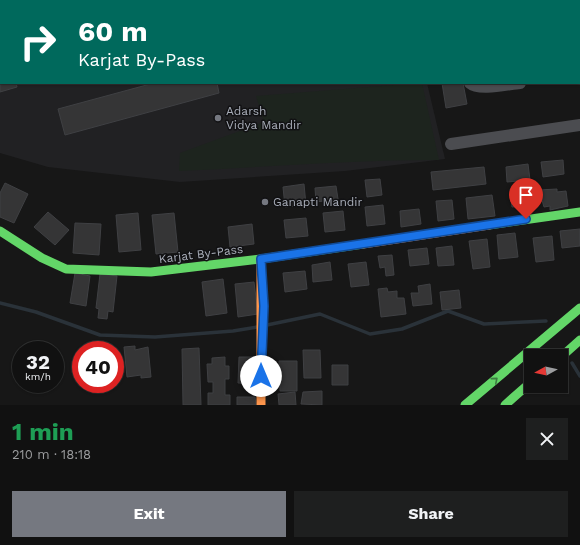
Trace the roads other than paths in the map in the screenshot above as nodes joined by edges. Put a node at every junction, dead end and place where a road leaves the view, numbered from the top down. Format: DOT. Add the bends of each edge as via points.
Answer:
graph roads {
  1 [pos="471,84"];
  2 [pos="512,84"];
  3 [pos="580,125"];
  4 [pos="451,144"];
  5 [pos="580,212"];
  6 [pos="0,231"];
  7 [pos="261,259"];
  8 [pos="580,308"];
  9 [pos="580,340"];
  10 [pos="568,351"];
  11 [pos="524,388"];
  12 [pos="261,405"];
  13 [pos="465,405"];
  14 [pos="505,405"];
  1 -- 2 [label="street" via="480,88"];
  3 -- 4 [label="street"];
  5 -- 7 [label="main road, Karjat By-Pass"];
  6 -- 7 [label="main road, Karjat By-Pass" via="42,258 66,269 151,272"];
  7 -- 12 [label="main road" via="264,306 261,333"];
  13 -- 8 [label="main road, one-way"];
  9 -- 10 [label="main road"];
  11 -- 14 [label="main road"];
}
